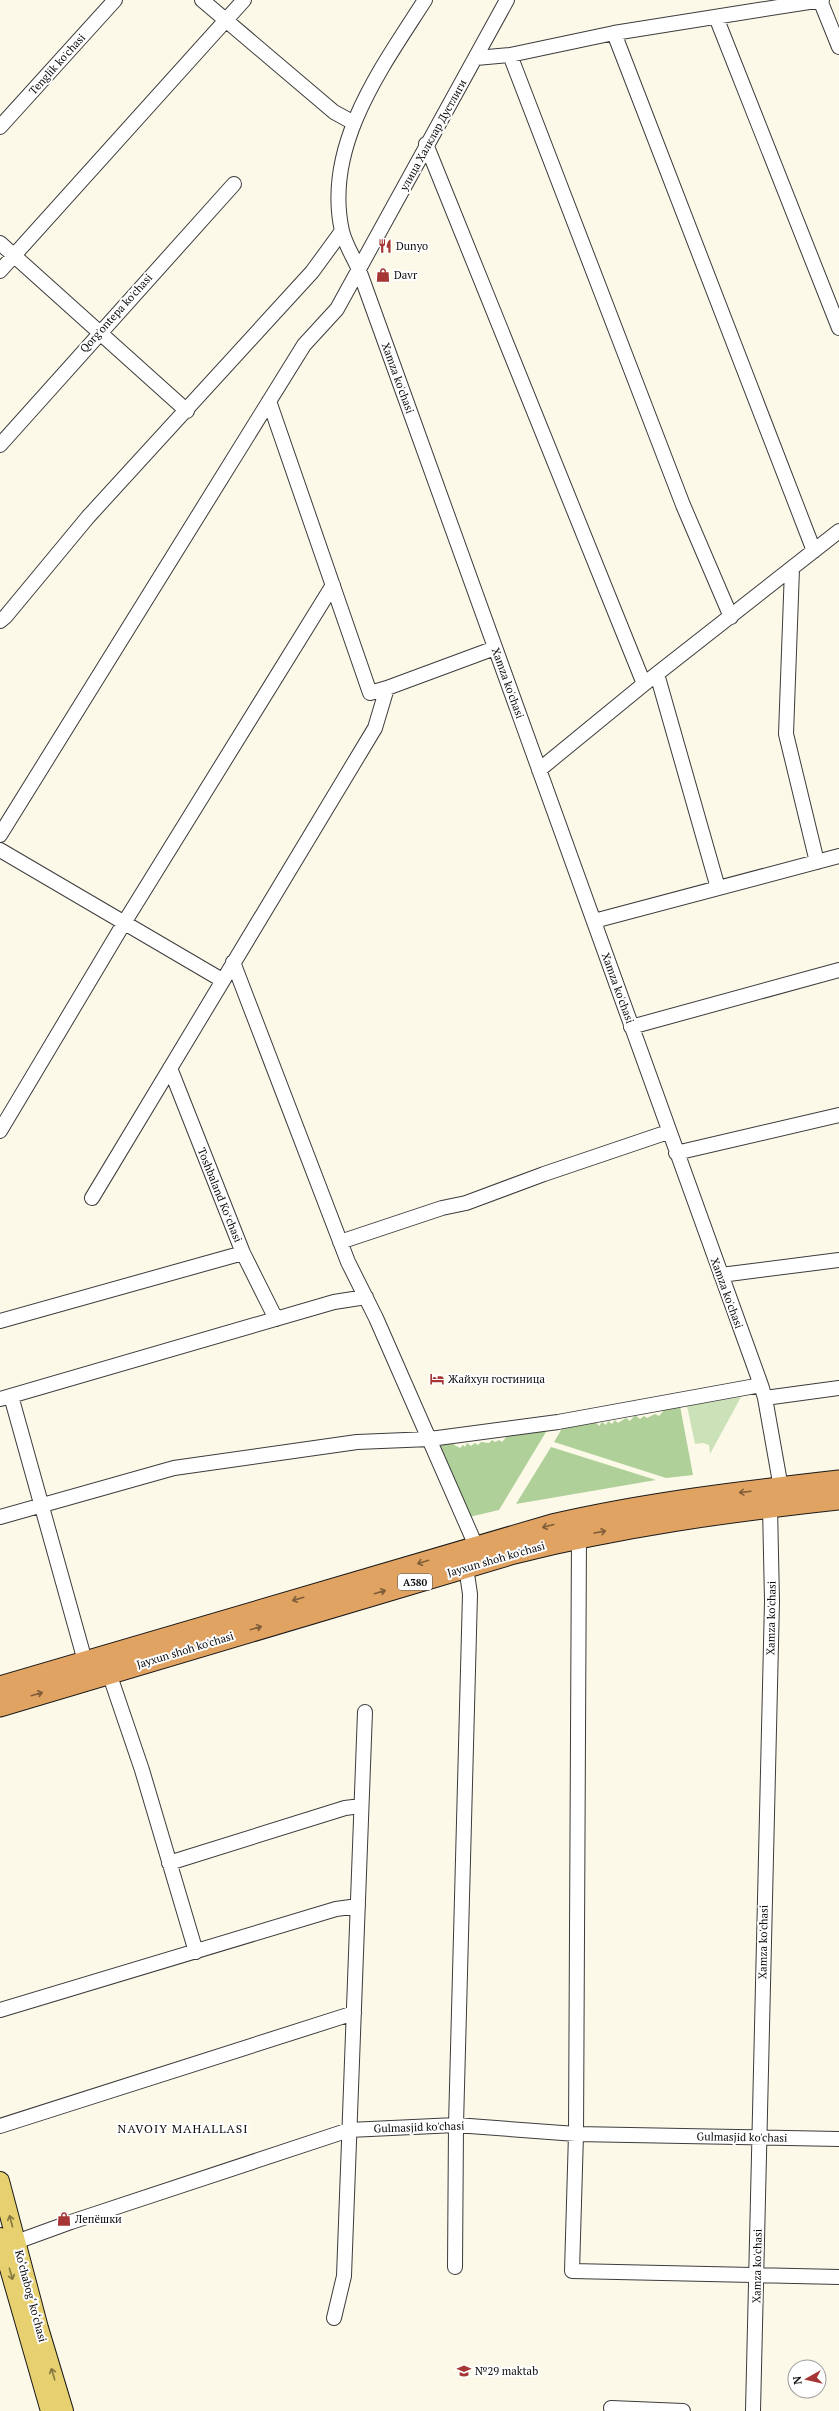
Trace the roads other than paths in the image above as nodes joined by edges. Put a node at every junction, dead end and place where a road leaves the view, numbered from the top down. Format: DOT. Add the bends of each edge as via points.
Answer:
graph roads {
  1 [pos="115,0"];
  2 [pos="202,0"];
  3 [pos="244,0"];
  4 [pos="426,0"];
  5 [pos="507,0"];
  6 [pos="821,0"];
  7 [pos="716,17"];
  8 [pos="225,21"];
  9 [pos="614,33"];
  10 [pos="839,47"];
  11 [pos="510,54"];
  12 [pos="476,58"];
  13 [pos="354,123"];
  14 [pos="0,127"];
  15 [pos="426,144"];
  16 [pos="234,184"];
  17 [pos="342,231"];
  18 [pos="0,243"];
  19 [pos="14,256"];
  20 [pos="360,270"];
  21 [pos="0,272"];
  22 [pos="839,328"];
  23 [pos="99,332"];
  24 [pos="269,401"];
  25 [pos="187,411"];
  26 [pos="0,445"];
  27 [pos="839,531"];
  28 [pos="814,551"];
  29 [pos="792,569"];
  30 [pos="333,585"];
  31 [pos="731,617"];
  32 [pos="0,621"];
  33 [pos="496,648"];
  34 [pos="657,674"];
  35 [pos="644,684"];
  36 [pos="387,688"];
  37 [pos="539,770"];
  38 [pos="0,835"];
  39 [pos="0,850"];
  40 [pos="839,856"];
  41 [pos="817,862"];
  42 [pos="718,888"];
  43 [pos="594,922"];
  44 [pos="124,923"];
  45 [pos="233,962"];
  46 [pos="839,970"];
  47 [pos="222,980"];
  48 [pos="631,1027"];
  49 [pos="170,1068"];
  50 [pos="839,1115"];
  51 [pos="0,1131"];
  52 [pos="668,1132"];
  53 [pos="676,1153"];
  54 [pos="92,1198"];
  55 [pos="340,1242"];
  56 [pos="243,1253"];
  57 [pos="839,1260"];
  58 [pos="721,1275"];
  59 [pos="366,1297"];
  60 [pos="276,1319"];
  61 [pos="0,1322"];
  62 [pos="839,1388"];
  63 [pos="763,1392"];
  64 [pos="5,1398"];
  65 [pos="430,1439"];
  66 [pos="839,1481"];
  67 [pos="781,1488"];
  68 [pos="839,1499"];
  69 [pos="41,1505"];
  70 [pos="770,1506"];
  71 [pos="0,1517"];
  72 [pos="579,1536"];
  73 [pos="476,1546"];
  74 [pos="466,1567"];
  75 [pos="85,1661"];
  76 [pos="109,1673"];
  77 [pos="0,1687"];
  78 [pos="0,1706"];
  79 [pos="364,1712"];
  80 [pos="361,1806"];
  81 [pos="169,1863"];
  82 [pos="358,1906"];
  83 [pos="196,1952"];
  84 [pos="0,2010"];
  85 [pos="354,2013"];
  86 [pos="456,2124"];
  87 [pos="0,2126"];
  88 [pos="349,2130"];
  89 [pos="576,2134"];
  90 [pos="758,2137"];
  91 [pos="839,2139"];
  92 [pos="2,2193"];
  93 [pos="8,2239"];
  94 [pos="455,2267"];
  95 [pos="757,2275"];
  96 [pos="839,2277"];
  97 [pos="334,2318"];
  98 [pos="611,2408"];
  99 [pos="50,2411"];
  100 [pos="64,2411"];
  101 [pos="683,2411"];
  102 [pos="753,2411"];
  1 -- 14 [label="street, Tenglik ko'chasi"];
  2 -- 8 [label="street"];
  3 -- 8 [label="street"];
  4 -- 13 [label="street" via="386,61"];
  5 -- 12 [label="street, улица Халклар Дустлиги"];
  6 -- 7 [label="street"];
  6 -- 10 [label="street"];
  7 -- 9 [label="street"];
  7 -- 22 [label="street"];
  8 -- 13 [label="street" via="334,112"];
  8 -- 19 [label="street"];
  9 -- 11 [label="street"];
  9 -- 28 [label="street"];
  11 -- 12 [label="street"];
  11 -- 31 [label="street" via="683,505"];
  12 -- 15 [label="street, улица Халклар Дустлиги"];
  13 -- 17 [label="street" via="346,147 339,189"];
  15 -- 20 [label="street, улица Халклар Дустлиги"];
  15 -- 35 [label="street"];
  16 -- 23 [label="street, Qorg'ontepa ko'chasi"];
  17 -- 20 [label="street, Xamza ko'chasi"];
  17 -- 25 [label="street" via="312,272"];
  18 -- 19 [label="street"];
  19 -- 21 [label="street"];
  19 -- 23 [label="street"];
  20 -- 24 [label="street, улица Халклар Дустлиги" via="337,308 304,345"];
  20 -- 33 [label="street, Xamza ko'chasi"];
  23 -- 25 [label="street"];
  23 -- 26 [label="street, Qorg'ontepa ko'chasi"];
  24 -- 30 [label="street"];
  24 -- 38 [label="street, улица Халклар Дустлиги"];
  25 -- 32 [label="street" via="88,517"];
  27 -- 28 [label="street"];
  28 -- 29 [label="street"];
  29 -- 31 [label="street"];
  29 -- 41 [label="street" via="786,734"];
  30 -- 36 [label="street" via="370,693"];
  30 -- 44 [label="street"];
  31 -- 34 [label="street"];
  33 -- 36 [label="street"];
  33 -- 37 [label="street, Xamza ko'chasi"];
  34 -- 35 [label="street"];
  34 -- 42 [label="street"];
  35 -- 37 [label="street"];
  36 -- 45 [label="street" via="375,728"];
  37 -- 43 [label="street, Xamza ko'chasi"];
  39 -- 44 [label="street"];
  40 -- 41 [label="street"];
  41 -- 42 [label="street"];
  42 -- 43 [label="street"];
  43 -- 48 [label="street, Xamza ko'chasi"];
  44 -- 47 [label="street"];
  44 -- 51 [label="street"];
  45 -- 47 [label="street"];
  45 -- 55 [label="street"];
  46 -- 48 [label="street"];
  47 -- 49 [label="street"];
  48 -- 52 [label="street, Xamza ko'chasi"];
  49 -- 54 [label="street"];
  49 -- 56 [label="street, Toshbaland Koʻchasi"];
  50 -- 53 [label="street"];
  52 -- 53 [label="street, Xamza ko'chasi"];
  52 -- 55 [label="street" via="466,1203 442,1208"];
  53 -- 58 [label="street, Xamza ko'chasi"];
  55 -- 59 [label="street"];
  56 -- 60 [label="street, Toshbaland Koʻchasi"];
  56 -- 61 [label="street"];
  57 -- 58 [label="street"];
  58 -- 63 [label="street, Xamza ko'chasi"];
  59 -- 60 [label="street" via="334,1302"];
  59 -- 65 [label="street"];
  60 -- 64 [label="street"];
  62 -- 63 [label="street"];
  63 -- 65 [label="street"];
  63 -- 67 [label="street, Xamza ko'chasi"];
  64 -- 69 [label="street"];
  65 -- 69 [label="street" via="357,1442 174,1468"];
  65 -- 73 [label="street"];
  66 -- 67 [label="highway, Jayxun shoh ko'chasi / A380"];
  67 -- 70 [label="street"];
  67 -- 73 [label="highway, Jayxun shoh ko'chasi / A380, one-way" via="617,1510"];
  68 -- 70 [label="highway, Jayxun shoh ko'chasi / A380"];
  69 -- 71 [label="street"];
  69 -- 75 [label="street"];
  72 -- 70 [label="highway, Jayxun shoh ko'chasi / A380, one-way"];
  70 -- 90 [label="street, Xamza ko'chasi" via="772,1601"];
  72 -- 74 [label="highway, Jayxun shoh ko'chasi / A380"];
  72 -- 89 [label="street"];
  73 -- 75 [label="highway, Jayxun shoh ko'chasi / A380, one-way"];
  76 -- 74 [label="highway, Jayxun shoh ko'chasi / A380, one-way"];
  74 -- 86 [label="street" via="470,1594"];
  75 -- 77 [label="highway, Jayxun shoh ko'chasi / A380"];
  78 -- 76 [label="highway, Jayxun shoh ko'chasi / A380, one-way"];
  76 -- 81 [label="street" via="142,1770"];
  79 -- 80 [label="street"];
  80 -- 81 [label="street" via="345,1808"];
  80 -- 82 [label="street"];
  81 -- 83 [label="street"];
  82 -- 83 [label="street" via="336,1910"];
  82 -- 85 [label="street"];
  83 -- 84 [label="street"];
  85 -- 87 [label="street"];
  85 -- 88 [label="street"];
  86 -- 88 [label="street, Gulmasjid ko'chasi"];
  86 -- 89 [label="street, Gulmasjid ko'chasi"];
  86 -- 94 [label="street"];
  88 -- 93 [label="street, Gulmasjid ko'chasi" via="71,2222"];
  88 -- 97 [label="street" via="344,2276"];
  89 -- 90 [label="street, Gulmasjid ko'chasi"];
  89 -- 95 [label="street" via="572,2271"];
  90 -- 91 [label="street, Gulmasjid ko'chasi"];
  90 -- 95 [label="street, Xamza ko'chasi"];
  93 -- 92 [label="main road, Ko‘chabog‘ ko‘chasi, one-way"];
  93 -- 99 [label="main road, Ko‘chabog‘ ko‘chasi, one-way"];
  100 -- 93 [label="main road, Ko‘chabog‘ ko‘chasi, one-way"];
  95 -- 96 [label="street"];
  95 -- 102 [label="street, Xamza ko'chasi"];
  98 -- 101 [label="street"];
}
